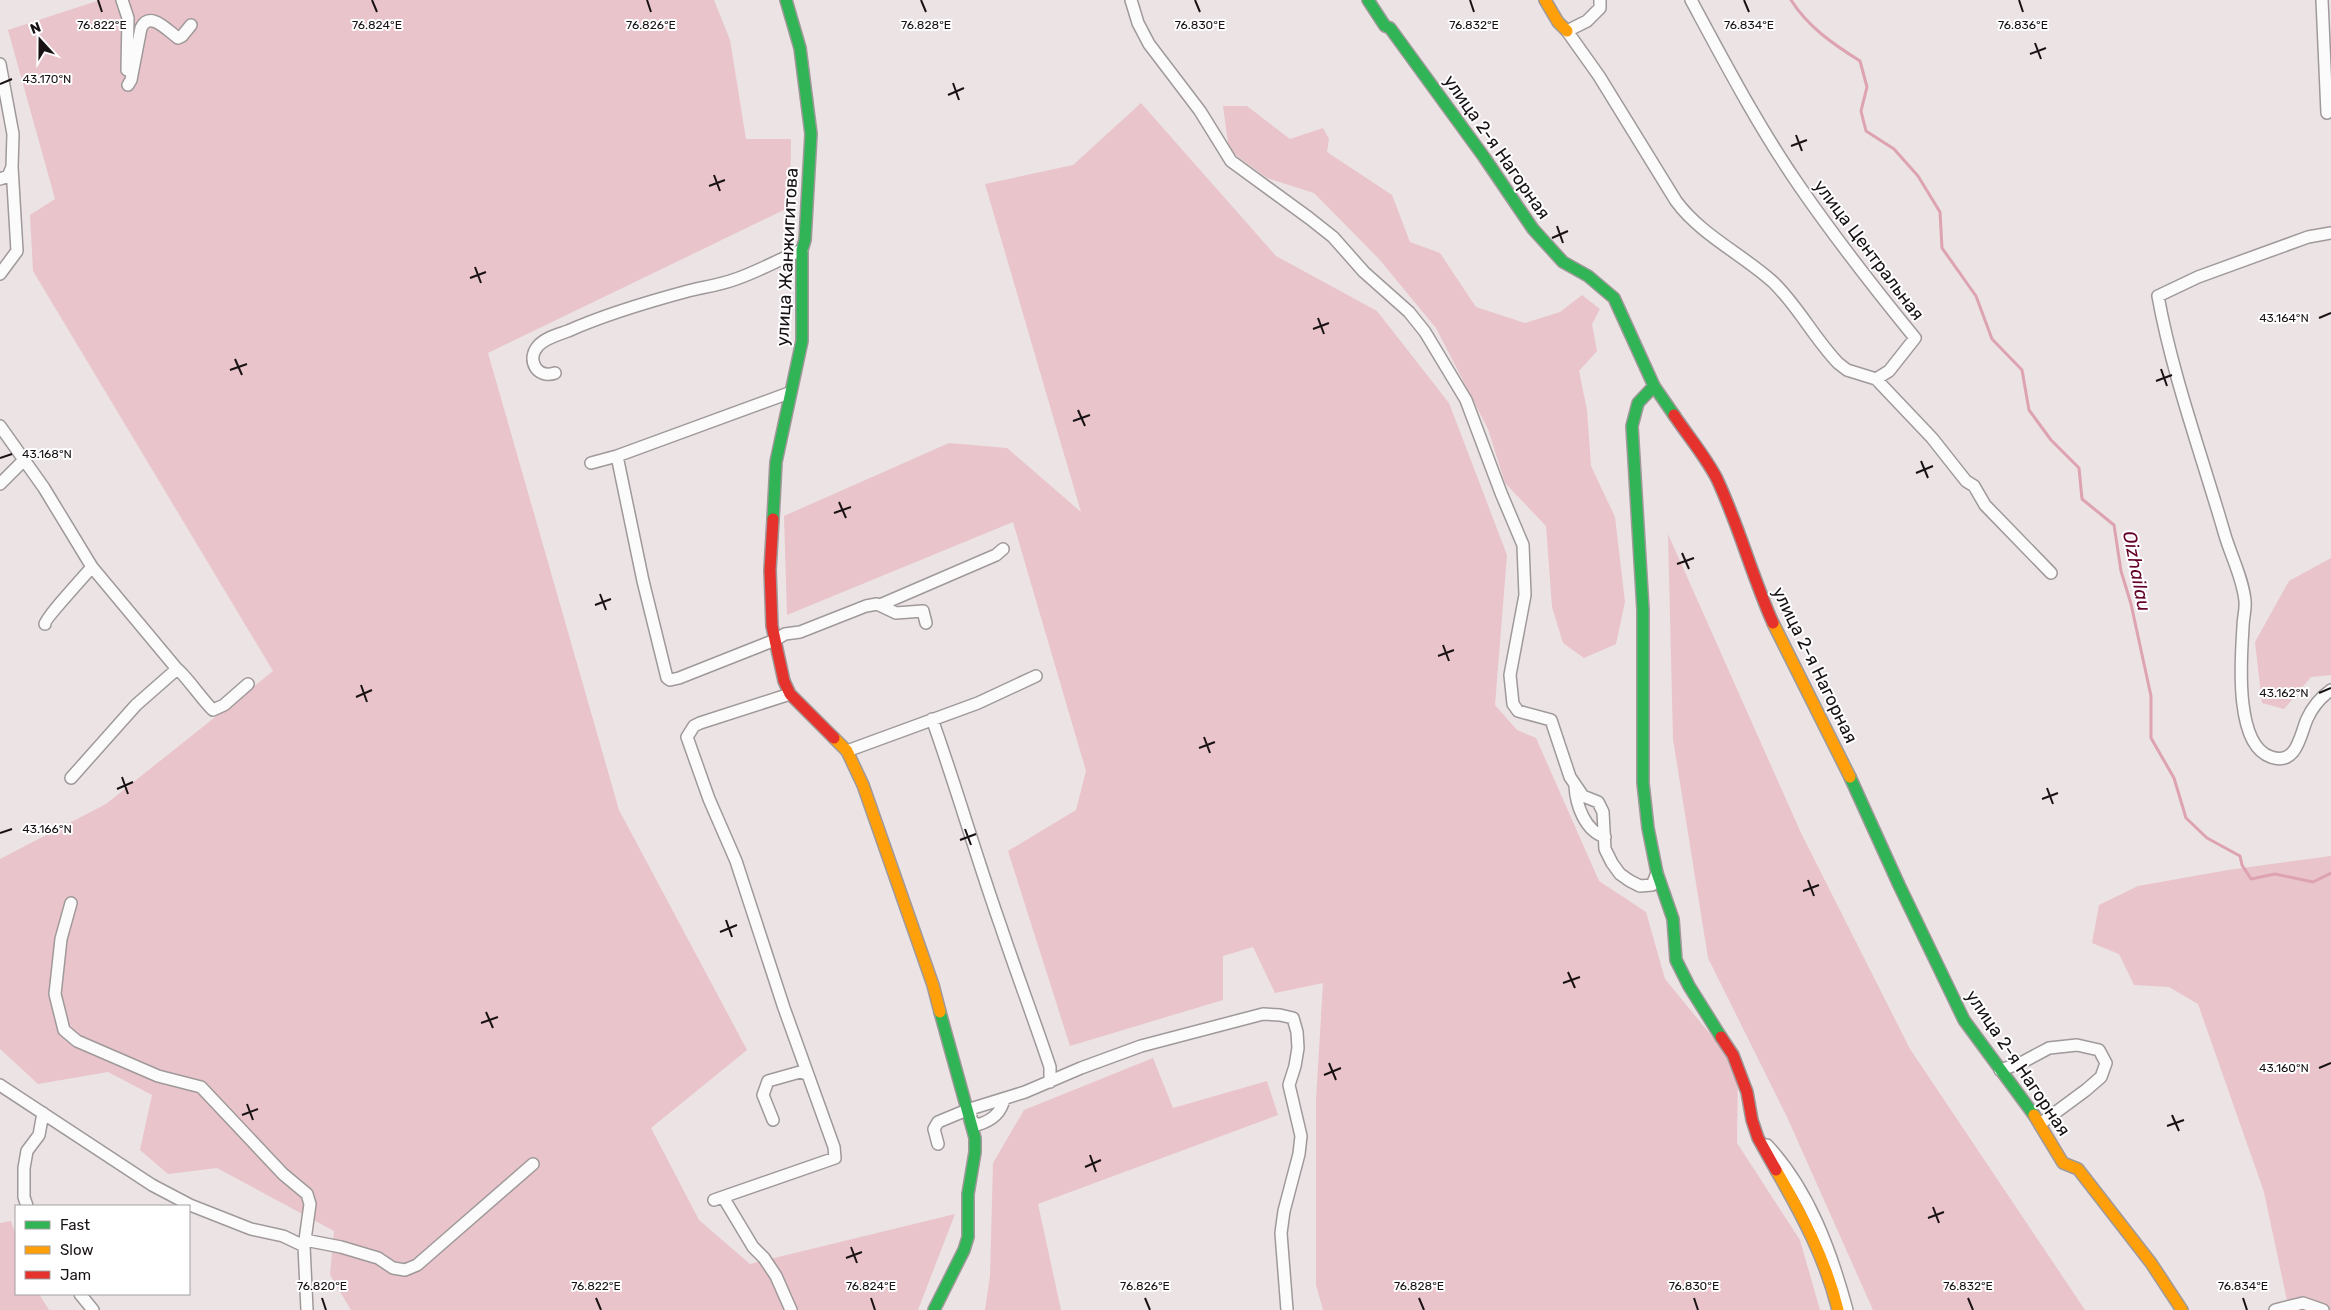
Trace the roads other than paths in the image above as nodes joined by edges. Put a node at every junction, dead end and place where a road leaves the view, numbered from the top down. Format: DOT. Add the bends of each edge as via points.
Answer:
graph roads {
  1 [pos="122,0"];
  2 [pos="786,0"];
  3 [pos="1131,0"];
  4 [pos="1368,0"];
  5 [pos="1545,0"];
  6 [pos="1600,0"];
  7 [pos="1691,0"];
  8 [pos="2322,0"];
  9 [pos="191,25"];
  10 [pos="1567,31"];
  11 [pos="0,64"];
  12 [pos="2327,113"];
  13 [pos="12,167"];
  14 [pos="0,179"];
  15 [pos="2331,233"];
  16 [pos="802,250"];
  17 [pos="0,274"];
  18 [pos="555,372"];
  19 [pos="1876,379"];
  20 [pos="1654,386"];
  21 [pos="788,393"];
  22 [pos="0,426"];
  23 [pos="617,456"];
  24 [pos="25,459"];
  25 [pos="591,463"];
  26 [pos="0,484"];
  27 [pos="1003,549"];
  28 [pos="92,567"];
  29 [pos="2051,573"];
  30 [pos="880,605"];
  31 [pos="926,623"];
  32 [pos="45,624"];
  33 [pos="775,640"];
  34 [pos="177,669"];
  35 [pos="1036,676"];
  36 [pos="248,684"];
  37 [pos="2331,690"];
  38 [pos="790,694"];
  39 [pos="932,718"];
  40 [pos="847,751"];
  41 [pos="72,778"];
  42 [pos="1575,784"];
  43 [pos="1605,837"];
  44 [pos="1656,873"];
  45 [pos="71,903"];
  46 [pos="2000,1070"];
  47 [pos="807,1074"];
  48 [pos="1050,1082"];
  49 [pos="0,1085"];
  50 [pos="1004,1099"];
  51 [pos="972,1112"];
  52 [pos="43,1113"];
  53 [pos="773,1120"];
  54 [pos="2040,1124"];
  55 [pos="1758,1138"];
  56 [pos="938,1144"];
  57 [pos="532,1164"];
  58 [pos="27,1205"];
  59 [pos="305,1243"];
  60 [pos="81,1295"];
  61 [pos="2180,1309"];
  62 [pos="93,1310"];
  63 [pos="307,1310"];
  64 [pos="791,1310"];
  65 [pos="934,1310"];
  66 [pos="1287,1310"];
  67 [pos="1838,1310"];
  68 [pos="1847,1310"];
  69 [pos="2275,1310"];
  70 [pos="2323,1310"];
  1 -- 9 [label="street" via="128,18 127,87 144,22 156,22 178,38"];
  2 -- 16 [label="street, улица Жанжигитова" via="800,48 811,134"];
  3 -- 42 [label="street" via="1149,44 1200,111 1231,161 1333,238 1364,272 1409,312 1425,332 1466,400 1523,545 1525,595 1510,676 1513,704 1518,710 1551,720"];
  4 -- 20 [label="street, улица 2-я Нагорная" via="1384,26 1390,28 1420,67 1533,229 1563,262 1588,276 1614,298"];
  5 -- 10 [label="street"];
  6 -- 10 [label="street" via="1600,8 1587,21"];
  7 -- 19 [label="street, улица Центральная" via="1799,186 1915,338 1889,372"];
  8 -- 12 [label="street"];
  10 -- 19 [label="street" via="1599,76 1681,208 1778,288 1838,363 1847,370"];
  11 -- 13 [label="street" via="13,134"];
  13 -- 14 [label="street" via="8,176"];
  13 -- 17 [label="street" via="16,251"];
  15 -- 37 [label="street" via="2198,277 2158,296 2162,322 2231,558 2243,588 2246,603 2241,648 2244,716 2250,735 2271,757 2285,758 2295,751 2307,719"];
  16 -- 18 [label="street" via="736,279 588,322 542,341 532,359 535,368 541,374"];
  16 -- 21 [label="street, улица Жанжигитова" via="802,342"];
  19 -- 29 [label="street" via="1932,438 1966,482 1974,486 1985,504"];
  20 -- 44 [label="street" via="1639,400 1632,426 1643,610 1643,783"];
  20 -- 46 [label="street, улица 2-я Нагорная" via="1716,477 1774,629 1842,758 1964,1020"];
  21 -- 23 [label="street"];
  21 -- 33 [label="street, улица Жанжигитова" via="777,448 772,524 770,612"];
  22 -- 24 [label="street"];
  23 -- 25 [label="street"];
  23 -- 33 [label="street" via="643,581 668,678 679,678"];
  24 -- 26 [label="street"];
  24 -- 28 [label="street"];
  27 -- 30 [label="street" via="996,555"];
  28 -- 32 [label="street" via="48,616"];
  28 -- 34 [label="street"];
  30 -- 31 [label="street" via="896,613 923,611"];
  30 -- 33 [label="street" via="866,606"];
  33 -- 38 [label="street, улица Жанжигитова"];
  34 -- 36 [label="street" via="213,710 224,705"];
  34 -- 41 [label="street" via="136,705"];
  35 -- 39 [label="street" via="978,703"];
  38 -- 40 [label="street"];
  38 -- 47 [label="street" via="700,723 687,737 739,869"];
  39 -- 40 [label="street"];
  39 -- 48 [label="street" via="1050,1067"];
  40 -- 51 [label="street" via="863,785 933,985"];
  42 -- 43 [label="street" via="1583,818 1597,835"];
  42 -- 43 [label="street" via="1582,796 1598,802 1603,812"];
  43 -- 44 [label="street" via="1605,849 1620,874 1640,886 1652,885"];
  44 -- 55 [label="street" via="1673,918 1676,960 1733,1055 1747,1092"];
  45 -- 59 [label="street" via="61,939 55,994 64,1030 77,1041 158,1076 201,1087 283,1174 307,1194 310,1204"];
  46 -- 54 [label="street, улица 2-я Нагорная"];
  46 -- 54 [label="street" via="2049,1048 2077,1045 2099,1050 2106,1063 2100,1077"];
  47 -- 53 [label="street" via="800,1072 768,1081 763,1095"];
  47 -- 64 [label="street" via="834,1147 835,1158 719,1199 776,1276"];
  48 -- 50 [label="street"];
  48 -- 66 [label="street" via="1141,1046 1217,1025 1263,1014 1293,1018 1298,1048 1289,1085 1301,1136 1281,1233"];
  49 -- 52 [label="street"];
  50 -- 51 [label="street"];
  50 -- 51 [label="street" via="1002,1108 989,1121 977,1125"];
  51 -- 56 [label="street" via="938,1122 934,1130"];
  51 -- 65 [label="street" via="976,1138 968,1194 968,1237"];
  52 -- 58 [label="street" via="39,1135 27,1151 24,1168"];
  52 -- 59 [label="street" via="152,1185 190,1205 251,1228"];
  54 -- 61 [label="street, улица 2-я Нагорная" via="2063,1163 2078,1169 2151,1263"];
  55 -- 67 [label="street" via="1806,1223 1831,1281"];
  55 -- 68 [label="street" via="1778,1157 1807,1203 1830,1254"];
  57 -- 59 [label="street" via="416,1265 405,1270 393,1268 368,1255"];
  59 -- 63 [label="street"];
  60 -- 62 [label="street"];
  69 -- 70 [label="street" via="2303,1304"];
}
